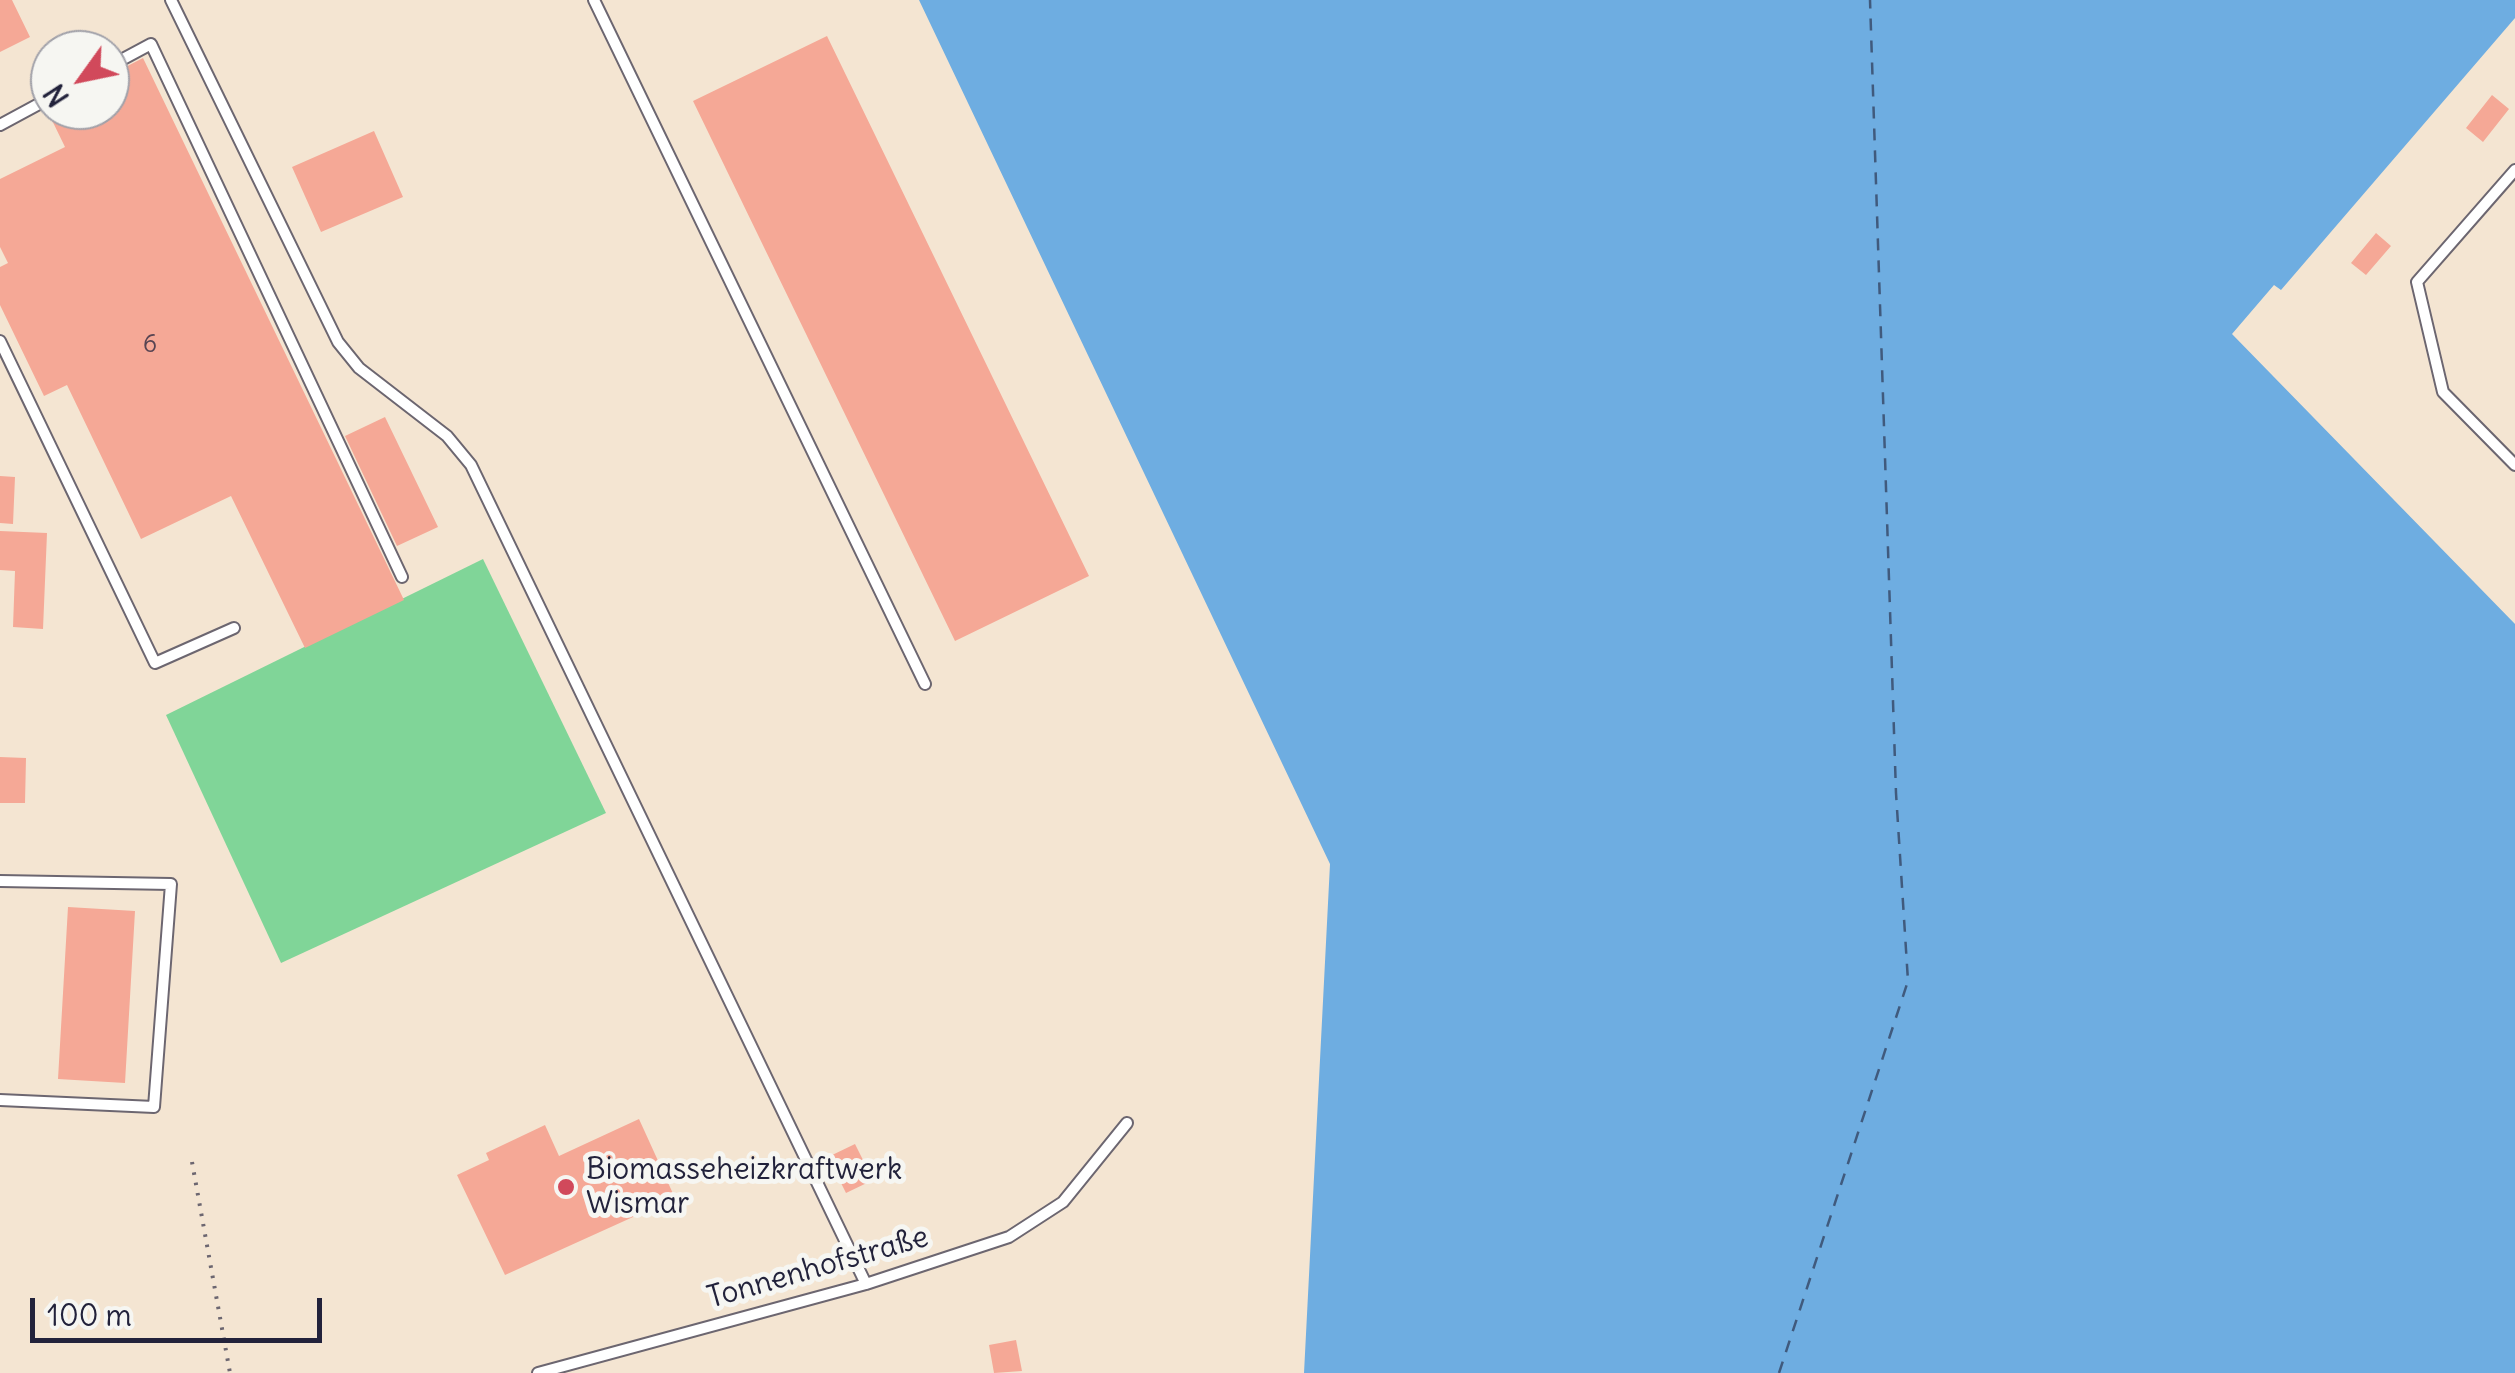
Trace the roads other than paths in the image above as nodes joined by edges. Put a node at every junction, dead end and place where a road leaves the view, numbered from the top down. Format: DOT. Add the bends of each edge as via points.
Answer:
graph roads {
  1 [pos="172,0"];
  2 [pos="594,0"];
  3 [pos="130,55"];
  4 [pos="30,109"];
  5 [pos="0,125"];
  6 [pos="2515,170"];
  7 [pos="0,341"];
  8 [pos="2515,466"];
  9 [pos="402,577"];
  10 [pos="234,628"];
  11 [pos="925,684"];
  12 [pos="0,881"];
  13 [pos="0,1100"];
  14 [pos="1126,1123"];
  15 [pos="866,1284"];
  16 [pos="538,1373"];
  1 -- 15 [label="lane" via="338,342 471,465"];
  2 -- 11 [label="lane"];
  3 -- 9 [label="lane" via="151,44"];
  4 -- 5 [label="lane"];
  6 -- 8 [label="lane" via="2416,282 2443,392"];
  7 -- 10 [label="lane" via="155,663"];
  12 -- 13 [label="lane" via="171,884 154,1106"];
  14 -- 15 [label="lane, Tonnenhofstraße" via="1063,1202 1029,1224"];
  15 -- 16 [label="lane, Tonnenhofstraße"];
}
